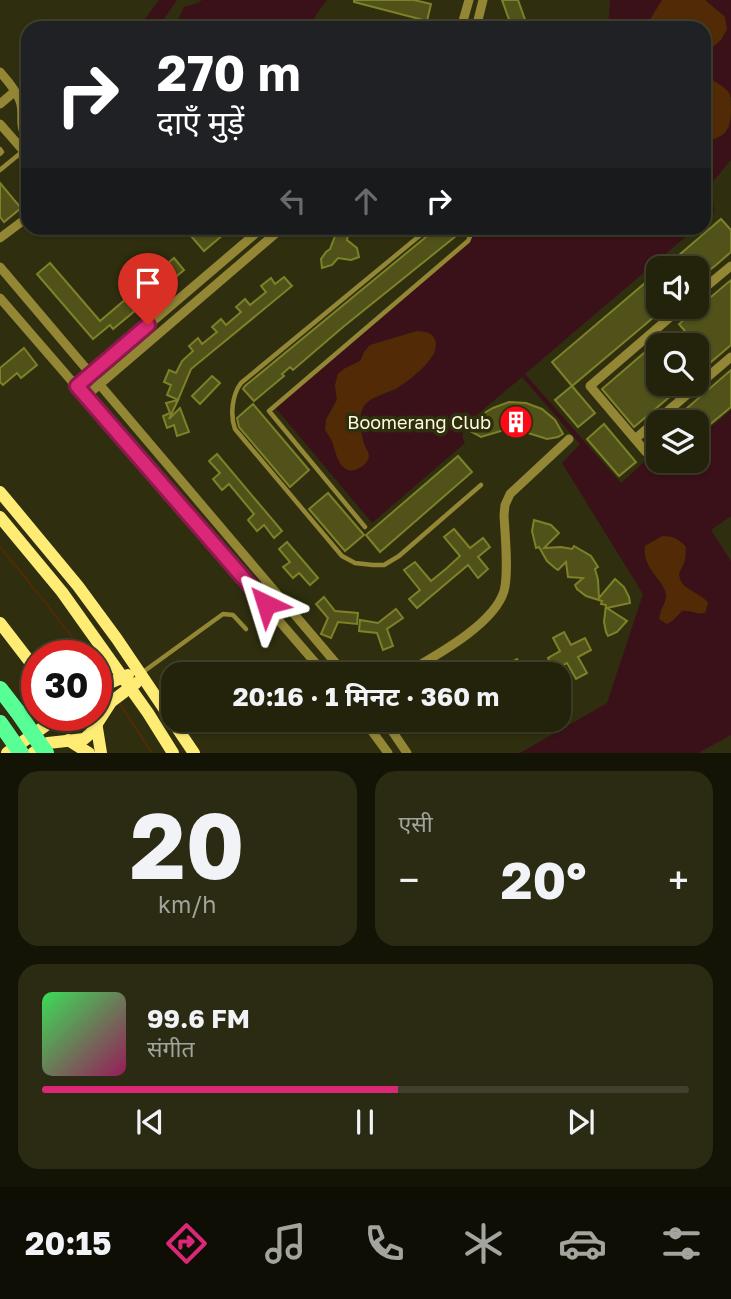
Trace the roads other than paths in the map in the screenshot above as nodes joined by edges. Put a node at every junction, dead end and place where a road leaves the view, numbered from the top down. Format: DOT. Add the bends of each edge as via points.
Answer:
graph roads {
  1 [pos="469,0"];
  2 [pos="483,0"];
  3 [pos="463,21"];
  4 [pos="477,21"];
  5 [pos="0,72"];
  6 [pos="14,92"];
  7 [pos="0,104"];
  8 [pos="0,124"];
  9 [pos="21,127"];
  10 [pos="21,145"];
  11 [pos="21,155"];
  12 [pos="0,170"];
  13 [pos="21,222"];
  14 [pos="254,235"];
  15 [pos="274,235"];
  16 [pos="421,235"];
  17 [pos="471,235"];
  18 [pos="0,238"];
  19 [pos="731,266"];
  20 [pos="0,267"];
  21 [pos="709,284"];
  22 [pos="0,298"];
  23 [pos="668,319"];
  24 [pos="731,357"];
  25 [pos="91,374"];
  26 [pos="100,384"];
  27 [pos="77,386"];
  28 [pos="86,396"];
  29 [pos="569,439"];
  30 [pos="635,439"];
  31 [pos="646,452"];
  32 [pos="481,485"];
  33 [pos="0,492"];
  34 [pos="0,517"];
  35 [pos="365,527"];
  36 [pos="0,623"];
  37 [pos="246,628"];
  38 [pos="21,650"];
  39 [pos="315,662"];
  40 [pos="335,662"];
  41 [pos="424,662"];
  42 [pos="141,674"];
  43 [pos="126,683"];
  44 [pos="112,686"];
  45 [pos="0,689"];
  46 [pos="112,701"];
  47 [pos="0,723"];
  48 [pos="34,731"];
  49 [pos="92,731"];
  50 [pos="98,731"];
  51 [pos="373,732"];
  52 [pos="393,732"];
  53 [pos="67,740"];
  54 [pos="7,753"];
  55 [pos="21,753"];
  56 [pos="33,753"];
  57 [pos="46,753"];
  58 [pos="89,753"];
  59 [pos="101,753"];
  60 [pos="173,753"];
  61 [pos="194,753"];
  62 [pos="388,753"];
  63 [pos="407,753"];
  1 -- 3 [label="street"];
  2 -- 4 [label="street"];
  5 -- 6 [label="street"];
  6 -- 7 [label="street"];
  6 -- 9 [label="street" via="20,101"];
  8 -- 10 [label="street"];
  11 -- 12 [label="lane"];
  13 -- 18 [label="street"];
  14 -- 25 [label="street"];
  15 -- 26 [label="street"];
  16 -- 32 [label="lane" via="241,383 235,391 232,421 342,556 355,563 384,565 399,556"];
  17 -- 35 [label="lane" via="269,411"];
  19 -- 21 [label="street"];
  20 -- 25 [label="street"];
  22 -- 27 [label="street"];
  23 -- 30 [label="street" via="590,386"];
  24 -- 30 [label="street"];
  25 -- 26 [label="street"];
  25 -- 27 [label="street"];
  26 -- 28 [label="street"];
  26 -- 40 [label="street"];
  27 -- 28 [label="street"];
  28 -- 39 [label="street"];
  29 -- 41 [label="street" via="510,494 505,505 505,581 500,600 481,623"];
  30 -- 31 [label="street"];
  33 -- 42 [label="street" via="78,586"];
  34 -- 43 [label="street" via="62,592"];
  36 -- 38 [label="street"];
  37 -- 42 [label="lane" via="233,615 223,614"];
  42 -- 43 [label="street"];
  42 -- 61 [label="street"];
  43 -- 44 [label="street"];
  43 -- 46 [label="street"];
  43 -- 60 [label="street"];
  45 -- 57 [label="highway, bridge"];
  47 -- 55 [label="highway, bridge"];
  48 -- 54 [label="street"];
  49 -- 53 [label="street" via="84,739"];
  50 -- 59 [label="street"];
  51 -- 62 [label="street"];
  52 -- 63 [label="street"];
  53 -- 56 [label="street" via="48,743"];
  53 -- 58 [label="street"];
}
